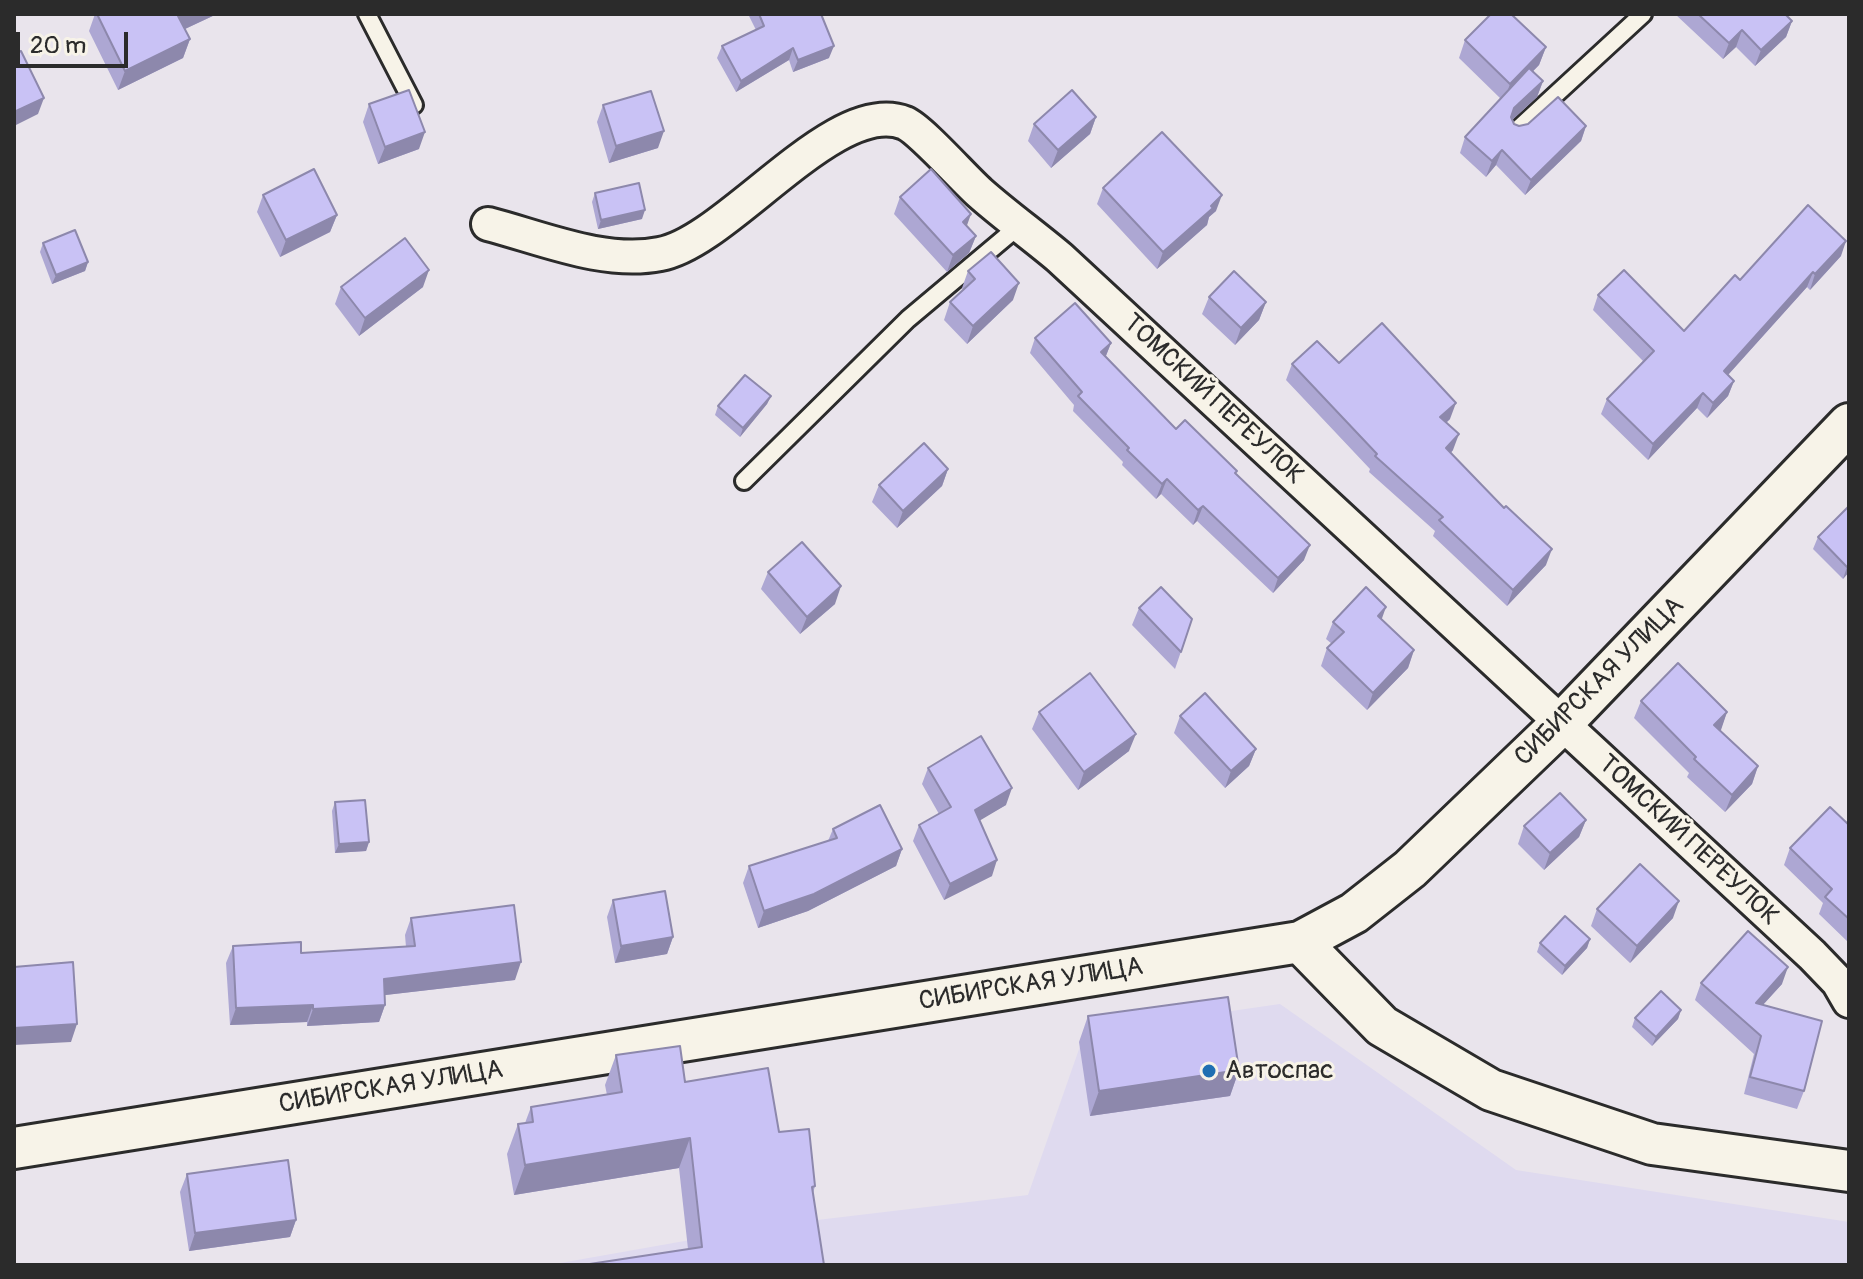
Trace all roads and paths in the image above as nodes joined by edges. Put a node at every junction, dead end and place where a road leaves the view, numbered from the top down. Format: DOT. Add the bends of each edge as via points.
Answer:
graph roads {
  1 [pos="367,14"];
  2 [pos="1643,14"];
  3 [pos="414,105"];
  4 [pos="1516,131"];
  5 [pos="488,224"];
  6 [pos="1020,225"];
  7 [pos="1849,424"];
  8 [pos="744,481"];
  9 [pos="1561,724"];
  10 [pos="1300,942"];
  11 [pos="1849,1001"];
  12 [pos="14,1148"];
  13 [pos="1849,1171"];
  1 -- 3 [label="lane"];
  2 -- 4 [label="lane"];
  5 -- 6 [label="street, ТОМСКИЙ ПЕРЕУЛОК" via="605,254 662,254 702,235 848,129 882,120 908,124"];
  6 -- 8 [label="lane" via="908,319"];
  6 -- 9 [label="street, ТОМСКИЙ ПЕРЕУЛОК"];
  7 -- 9 [label="street, СИБИРСКАЯ УЛИЦА"];
  9 -- 10 [label="street, СИБИРСКАЯ УЛИЦА" via="1410,869 1354,913"];
  9 -- 11 [label="street, ТОМСКИЙ ПЕРЕУЛОК" via="1812,955"];
  10 -- 12 [label="street, СИБИРСКАЯ УЛИЦА"];
  10 -- 13 [label="street" via="1382,1026 1491,1090 1652,1144"];
}
